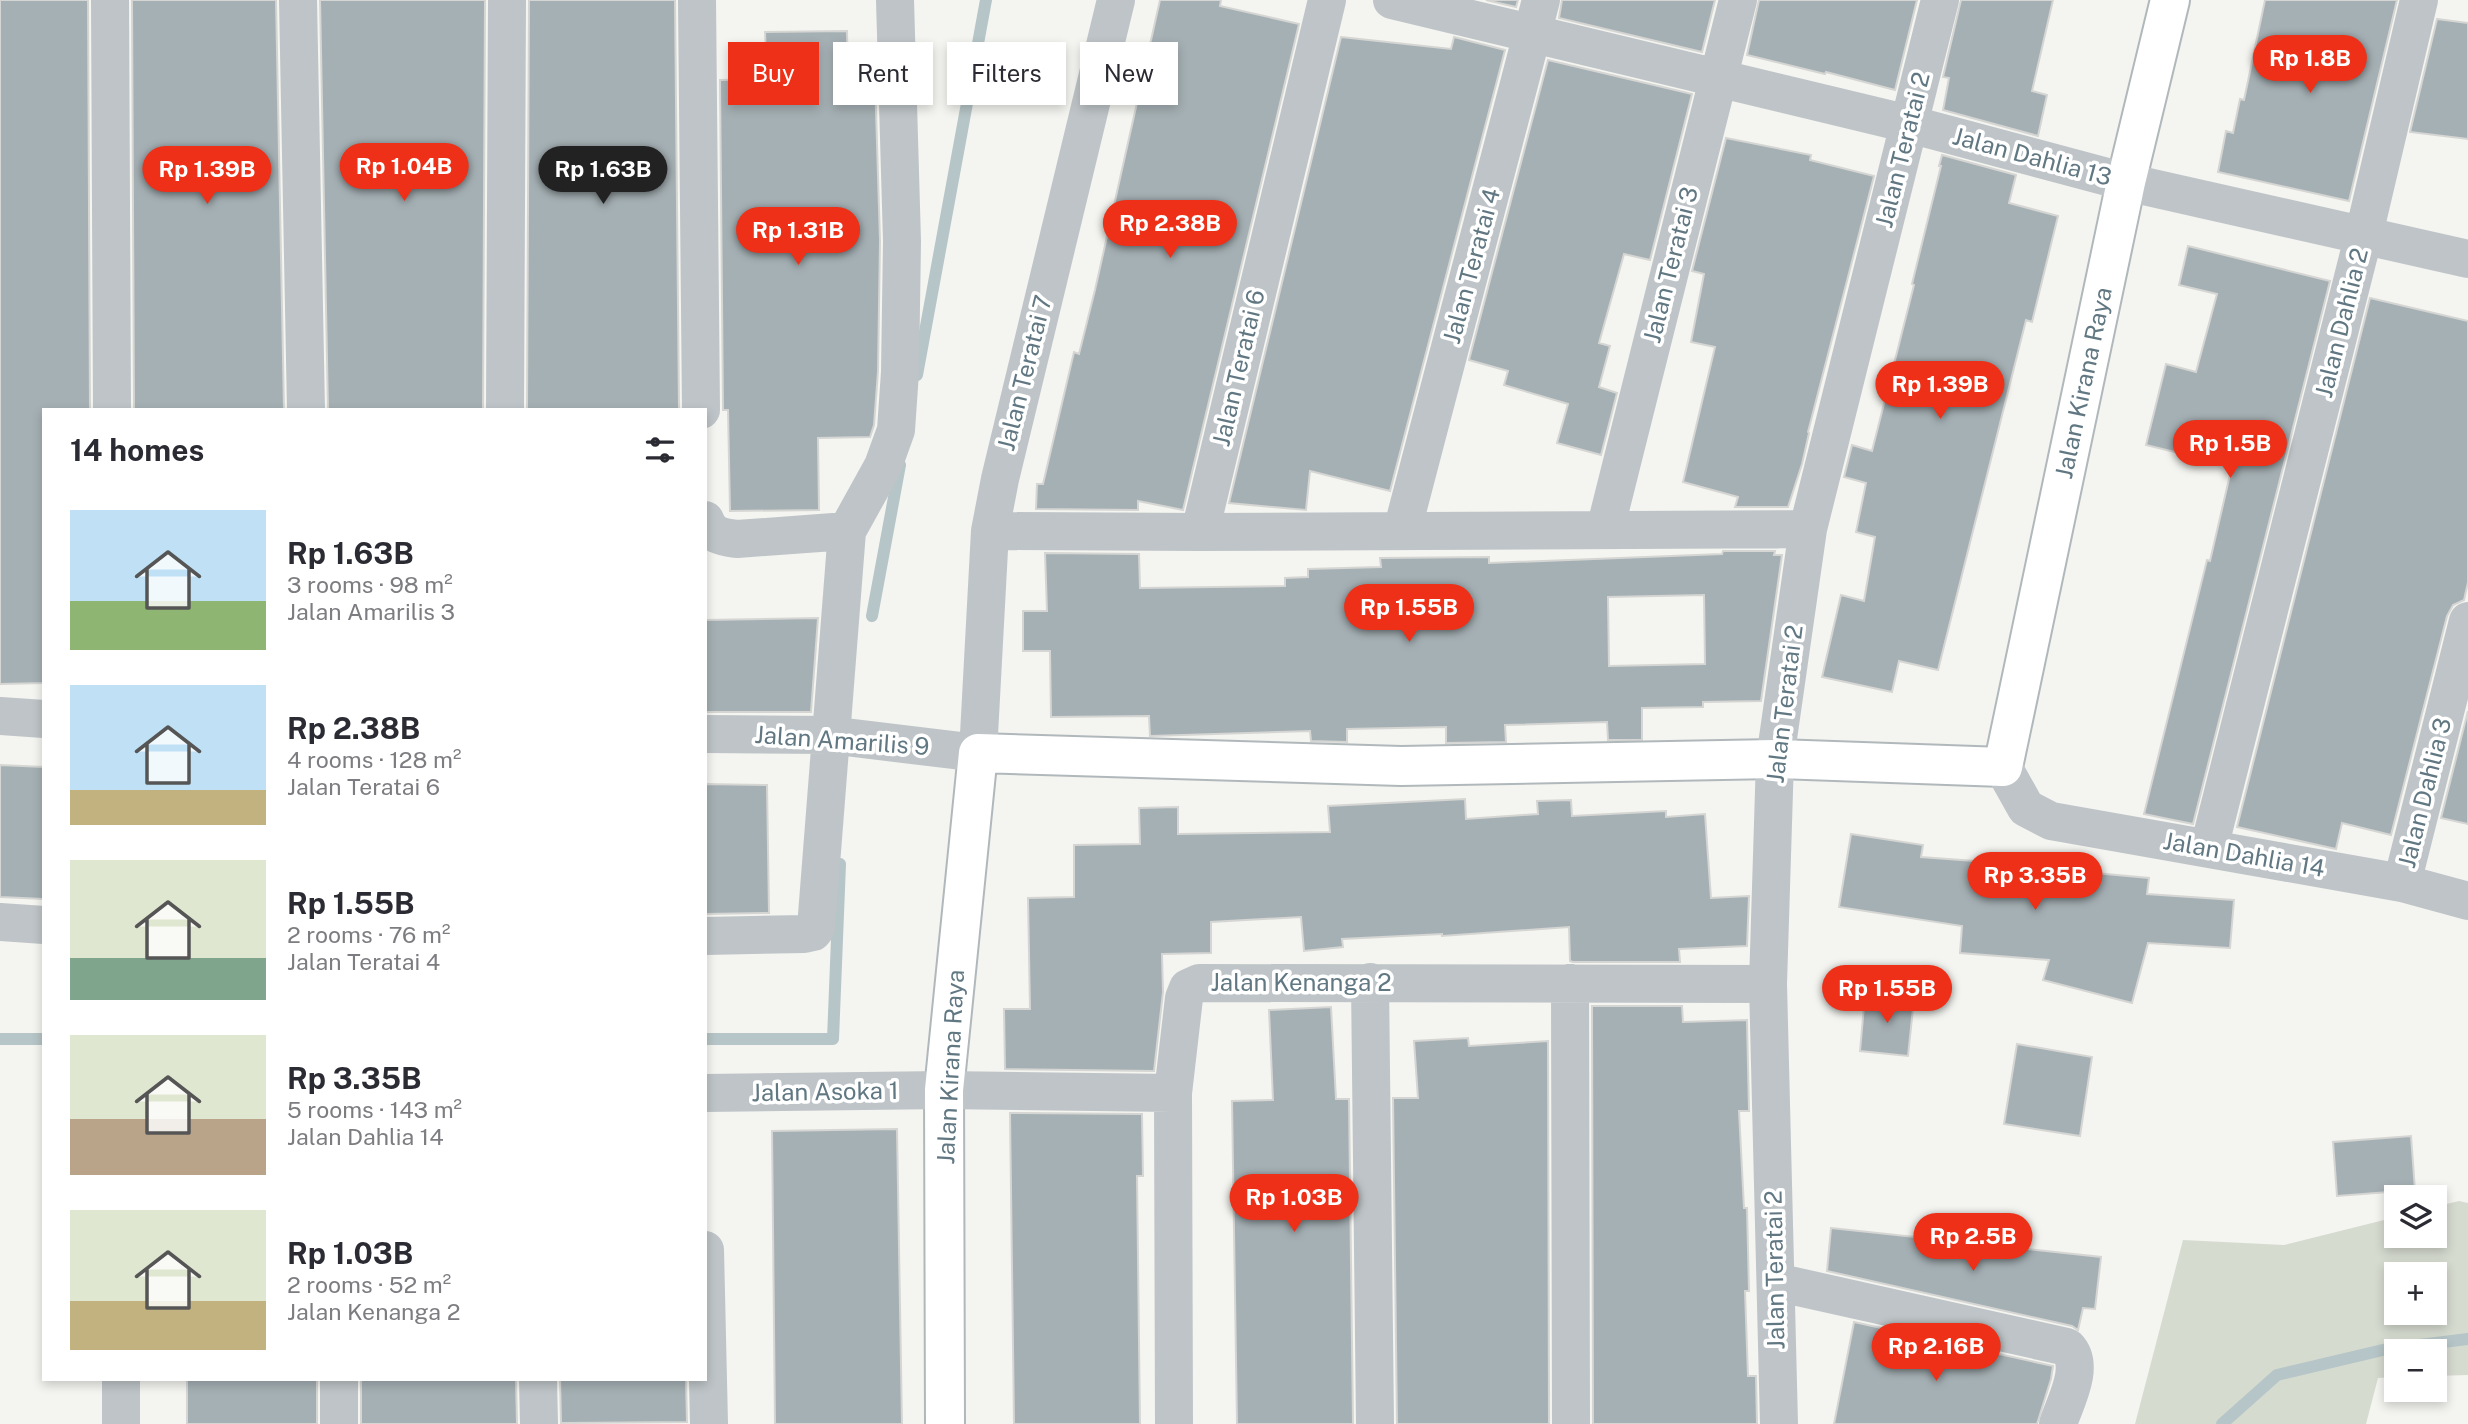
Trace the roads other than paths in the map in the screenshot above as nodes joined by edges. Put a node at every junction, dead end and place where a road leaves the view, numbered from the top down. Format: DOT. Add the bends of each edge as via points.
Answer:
graph roads {
  1 [pos="110,0"];
  2 [pos="298,0"];
  3 [pos="508,0"];
  4 [pos="697,0"];
  5 [pos="895,0"];
  6 [pos="1116,0"];
  7 [pos="1327,0"];
  8 [pos="1392,0"];
  9 [pos="1738,0"];
  10 [pos="1940,0"];
  11 [pos="2170,0"];
  12 [pos="2419,0"];
  13 [pos="1537,17"];
  14 [pos="1718,78"];
  15 [pos="1909,124"];
  16 [pos="2126,182"];
  17 [pos="2364,234"];
  18 [pos="2468,259"];
  19 [pos="112,408"];
  20 [pos="306,408"];
  21 [pos="505,408"];
  22 [pos="701,408"];
  23 [pos="707,524"];
  24 [pos="1808,529"];
  25 [pos="1605,530"];
  26 [pos="847,531"];
  27 [pos="990,531"];
  28 [pos="1402,531"];
  29 [pos="1200,532"];
  30 [pos="2468,621"];
  31 [pos="0,716"];
  32 [pos="42,719"];
  33 [pos="707,734"];
  34 [pos="830,736"];
  35 [pos="978,753"];
  36 [pos="1774,759"];
  37 [pos="2003,767"];
  38 [pos="2209,848"];
  39 [pos="2402,883"];
  40 [pos="2468,901"];
  41 [pos="0,922"];
  42 [pos="42,925"];
  43 [pos="707,936"];
  44 [pos="1370,982"];
  45 [pos="1570,983"];
  46 [pos="1768,984"];
  47 [pos="944,1090"];
  48 [pos="707,1093"];
  49 [pos="1173,1093"];
  50 [pos="1776,1282"];
  51 [pos="707,1337"];
  52 [pos="121,1381"];
  53 [pos="339,1381"];
  54 [pos="538,1381"];
  55 [pos="121,1424"];
  56 [pos="339,1424"];
  57 [pos="539,1424"];
  58 [pos="709,1424"];
  59 [pos="945,1424"];
  60 [pos="1174,1424"];
  61 [pos="1375,1424"];
  62 [pos="1571,1424"];
  63 [pos="1779,1424"];
  64 [pos="2058,1424"];
  1 -- 19 [label="street"];
  2 -- 20 [label="street"];
  3 -- 21 [label="street"];
  4 -- 22 [label="street"];
  5 -- 26 [label="street" via="902,241 896,430 883,466"];
  6 -- 27 [label="street, Jalan Teratai 7"];
  7 -- 29 [label="street, Jalan Teratai 6"];
  8 -- 13 [label="street, Jalan Dahlia 13"];
  9 -- 14 [label="street, Jalan Teratai 3"];
  10 -- 15 [label="street, Jalan Teratai 2"];
  11 -- 16 [label="street, Jalan Kirana Raya"];
  12 -- 17 [label="street, Jalan Dahlia 2"];
  13 -- 14 [label="street, Jalan Dahlia 13"];
  13 -- 28 [label="street, Jalan Teratai 4"];
  14 -- 15 [label="street, Jalan Dahlia 13"];
  14 -- 25 [label="street, Jalan Teratai 3"];
  15 -- 16 [label="street, Jalan Dahlia 13"];
  15 -- 24 [label="street, Jalan Teratai 2"];
  16 -- 17 [label="street, Jalan Dahlia 13"];
  16 -- 37 [label="street, Jalan Kirana Raya"];
  17 -- 18 [label="street, Jalan Dahlia 13"];
  17 -- 38 [label="street, Jalan Dahlia 2"];
  23 -- 26 [label="street" via="719,537 737,539"];
  24 -- 25 [label="street"];
  24 -- 36 [label="street, Jalan Teratai 2"];
  25 -- 28 [label="street"];
  26 -- 34 [label="street"];
  27 -- 29 [label="street"];
  27 -- 35 [label="street, Jalan Teratai 7"];
  28 -- 29 [label="street"];
  30 -- 39 [label="street, Jalan Dahlia 3"];
  31 -- 32 [label="street"];
  33 -- 34 [label="street, Jalan Amarilis 9"];
  34 -- 35 [label="street, Jalan Amarilis 9"];
  34 -- 43 [label="street" via="816,928 804,934"];
  35 -- 36 [label="street" via="1401,766"];
  35 -- 47 [label="street, Jalan Kirana Raya"];
  36 -- 37 [label="street"];
  36 -- 46 [label="street, Jalan Teratai 2"];
  37 -- 38 [label="street, Jalan Dahlia 14" via="2026,808 2051,821"];
  38 -- 39 [label="street, Jalan Dahlia 14"];
  39 -- 40 [label="street, Jalan Dahlia 14"];
  41 -- 42 [label="street"];
  44 -- 45 [label="street, Jalan Kenanga 2"];
  44 -- 49 [label="street, Jalan Kenanga 2" via="1199,984 1188,988"];
  44 -- 61 [label="street"];
  45 -- 46 [label="street, Jalan Kenanga 2"];
  45 -- 62 [label="street"];
  46 -- 50 [label="street, Jalan Teratai 2"];
  47 -- 48 [label="street, Jalan Asoka 1"];
  47 -- 49 [label="street, Jalan Asoka 1"];
  47 -- 59 [label="street, Jalan Kirana Raya"];
  49 -- 60 [label="street, Jalan Kenanga 2"];
  50 -- 63 [label="street, Jalan Teratai 2"];
  50 -- 64 [label="street" via="2067,1347 2076,1364"];
  51 -- 58 [label="street"];
  52 -- 55 [label="street"];
  53 -- 56 [label="street"];
  54 -- 57 [label="street"];
}
